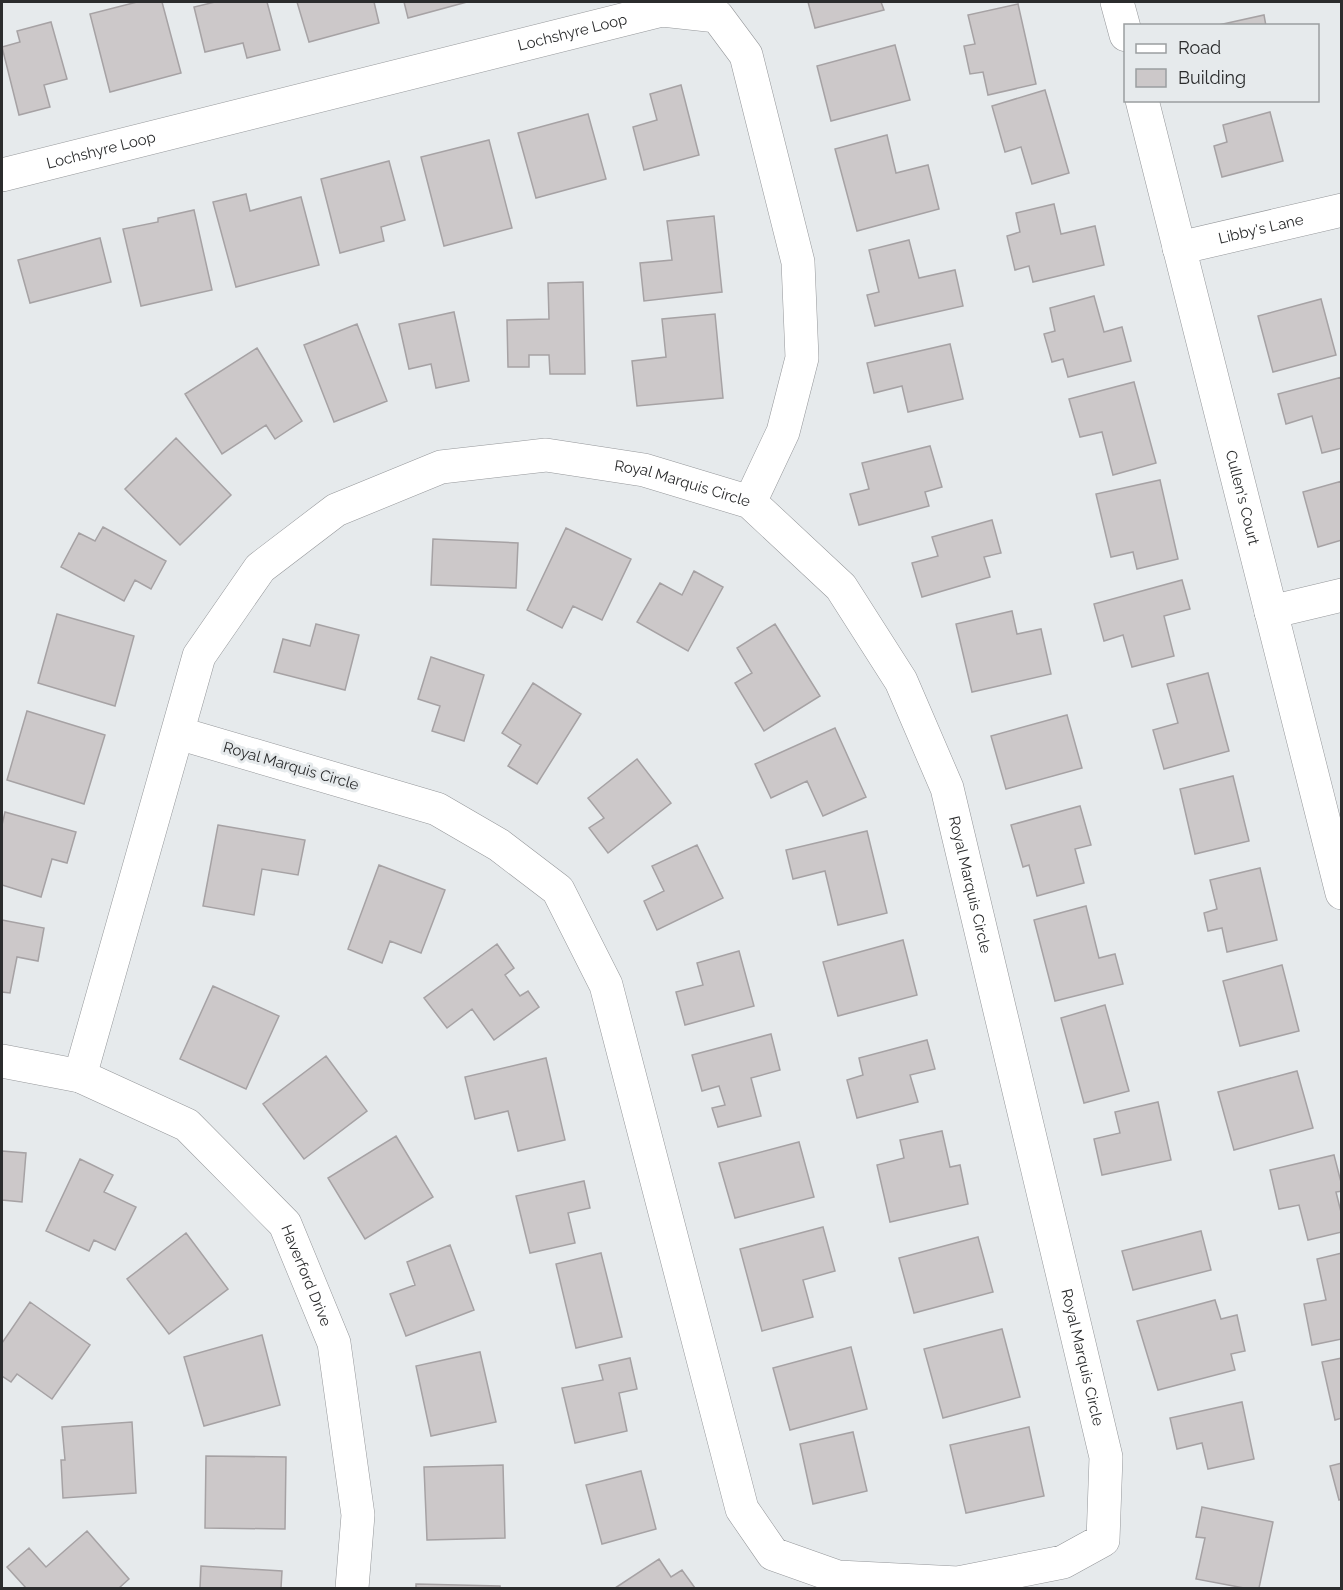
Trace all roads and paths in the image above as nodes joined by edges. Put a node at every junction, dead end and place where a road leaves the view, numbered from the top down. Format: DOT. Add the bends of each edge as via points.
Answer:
graph roads {
  1 [pos="1117,2"];
  2 [pos="1124,31"];
  3 [pos="1142,102"];
  4 [pos="2,175"];
  5 [pos="1341,210"];
  6 [pos="1179,248"];
  7 [pos="750,502"];
  8 [pos="1341,594"];
  9 [pos="1271,612"];
  10 [pos="178,733"];
  11 [pos="1341,893"];
  12 [pos="2,1060"];
  13 [pos="80,1076"];
  14 [pos="352,1588"];
  1 -- 2 [label="street"];
  3 -- 6 [label="street, Cullen's Court"];
  4 -- 7 [label="street, Lochshyre Loop" via="662,10 717,16 746,55 798,262 802,358 783,432"];
  5 -- 6 [label="street, Libby's Lane"];
  6 -- 9 [label="street, Cullen's Court"];
  7 -- 10 [label="street, Royal Marquis Circle" via="644,470 546,455 431,471 336,510 260,568 199,656"];
  7 -- 10 [label="street, Royal Marquis Circle" via="841,587 901,681 947,788 1106,1457 1103,1540 1063,1562 958,1583 838,1577 772,1554 742,1509 606,985 558,890 499,844 437,809"];
  8 -- 9 [label="street"];
  9 -- 11 [label="street, Cullen's Court"];
  10 -- 13 [label="street, Royal Marquis Circle"];
  12 -- 13 [label="street, Haverford Drive"];
  13 -- 14 [label="street, Haverford Drive" via="187,1125 285,1224 334,1343 358,1515"];
}
